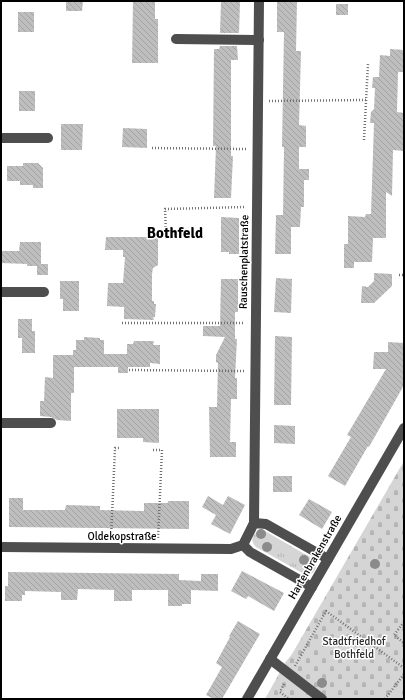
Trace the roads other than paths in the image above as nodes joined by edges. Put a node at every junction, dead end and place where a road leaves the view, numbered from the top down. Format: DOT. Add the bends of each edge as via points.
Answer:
graph roads {
  1 [pos="259,1"];
  2 [pos="176,39"];
  3 [pos="259,40"];
  4 [pos="1,138"];
  5 [pos="48,138"];
  6 [pos="1,292"];
  7 [pos="44,292"];
  8 [pos="1,423"];
  9 [pos="51,423"];
  10 [pos="404,428"];
  11 [pos="254,523"];
  12 [pos="242,545"];
  13 [pos="1,548"];
  14 [pos="328,559"];
  15 [pos="312,586"];
  16 [pos="270,659"];
  17 [pos="247,699"];
  18 [pos="322,699"];
  1 -- 3 [label="street, Rauschenplatstraße"];
  2 -- 3 [label="street"];
  3 -- 11 [label="street, Rauschenplatstraße"];
  4 -- 5 [label="street"];
  6 -- 7 [label="street"];
  8 -- 9 [label="street"];
  10 -- 14 [label="street, Hartenbrakenstraße"];
  11 -- 12 [label="street"];
  11 -- 14 [label="street" via="266,524"];
  12 -- 13 [label="street, Oldekopstraße" via="231,549"];
  12 -- 15 [label="street"];
  14 -- 15 [label="street, Hartenbrakenstraße"];
  15 -- 16 [label="street, Hartenbrakenstraße"];
  16 -- 17 [label="street, Hartenbrakenstraße"];
  16 -- 18 [label="street"];
}
